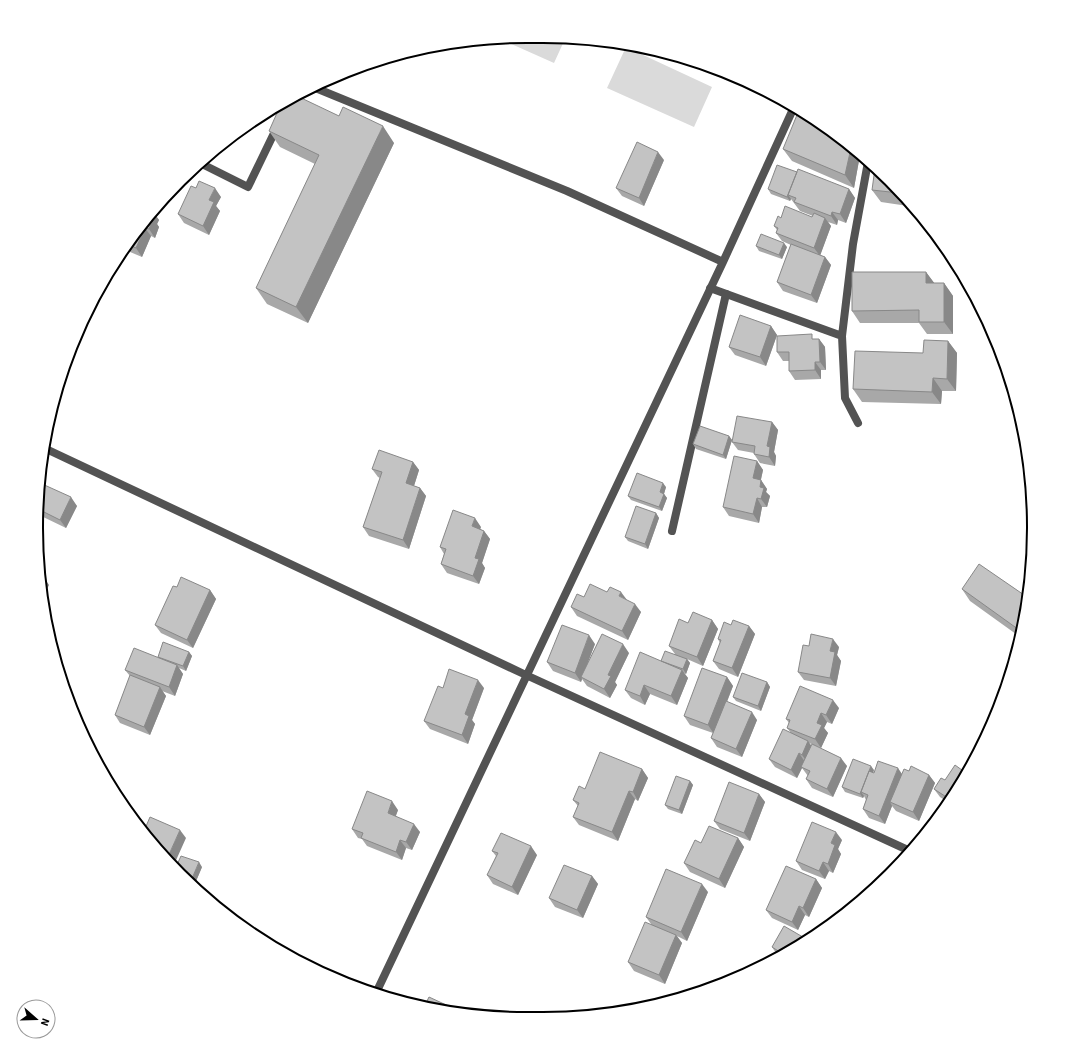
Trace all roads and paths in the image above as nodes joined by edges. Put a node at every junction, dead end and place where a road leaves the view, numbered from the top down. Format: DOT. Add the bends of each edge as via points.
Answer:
graph roads {
  1 [pos="320,90"];
  2 [pos="792,112"];
  3 [pos="282,119"];
  4 [pos="205,166"];
  5 [pos="867,168"];
  6 [pos="722,262"];
  7 [pos="710,288"];
  8 [pos="726,294"];
  9 [pos="842,336"];
  10 [pos="858,423"];
  11 [pos="49,450"];
  12 [pos="672,531"];
  13 [pos="526,675"];
  14 [pos="905,849"];
  15 [pos="378,988"];
  1 -- 6 [label="street" via="567,191"];
  2 -- 6 [label="street"];
  3 -- 4 [label="street" via="248,187"];
  5 -- 9 [label="street" via="853,244"];
  6 -- 7 [label="street"];
  7 -- 8 [label="street"];
  7 -- 13 [label="street"];
  8 -- 9 [label="street"];
  8 -- 12 [label="street"];
  9 -- 10 [label="street" via="844,398"];
  11 -- 13 [label="street"];
  13 -- 14 [label="street"];
  13 -- 15 [label="street"];
}
